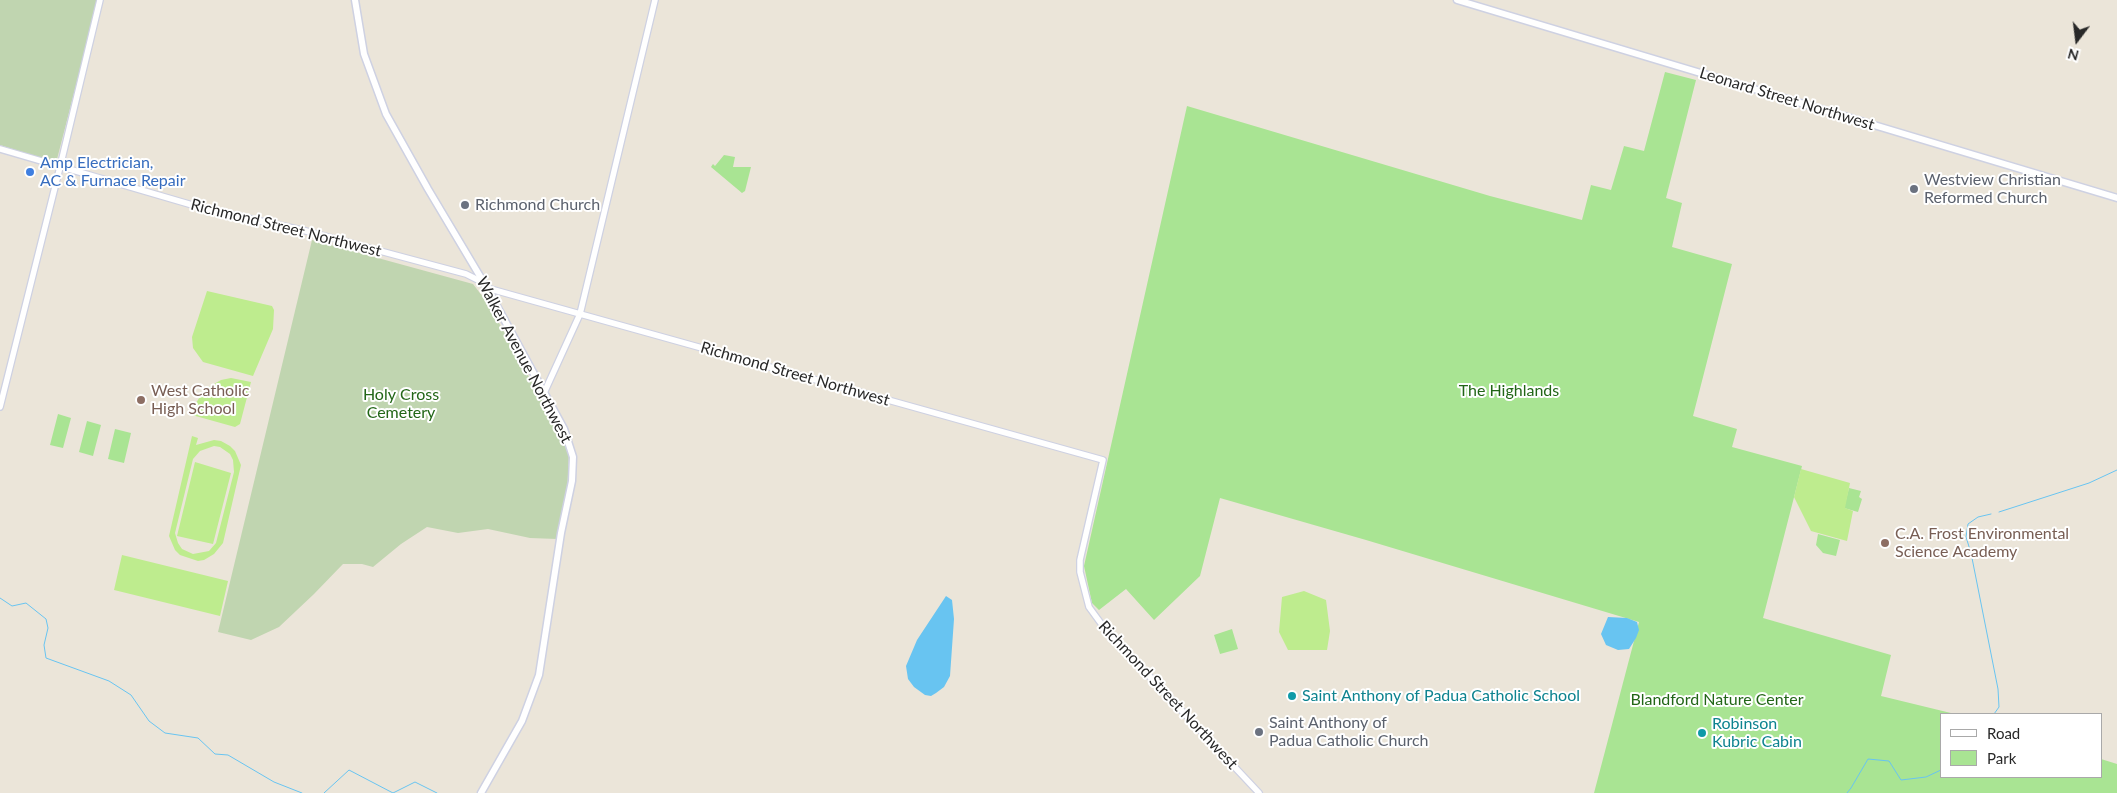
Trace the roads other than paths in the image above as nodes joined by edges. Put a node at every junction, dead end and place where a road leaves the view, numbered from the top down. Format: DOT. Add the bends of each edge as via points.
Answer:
graph roads {
  1 [pos="100,0"];
  2 [pos="355,0"];
  3 [pos="655,0"];
  4 [pos="1457,0"];
  5 [pos="0,149"];
  6 [pos="60,167"];
  7 [pos="2117,198"];
  8 [pos="486,285"];
  9 [pos="580,314"];
  10 [pos="544,394"];
  11 [pos="0,407"];
  12 [pos="481,793"];
  13 [pos="1259,793"];
  1 -- 6 [label="street"];
  2 -- 8 [label="main road, Walker Avenue Northwest" via="364,54 386,114"];
  3 -- 9 [label="street"];
  4 -- 7 [label="main road, Leonard Street Northwest"];
  5 -- 6 [label="street, Richmond Street Northwest"];
  6 -- 8 [label="street, Richmond Street Northwest" via="220,213 281,225 466,274"];
  6 -- 11 [label="street"];
  8 -- 9 [label="street, Richmond Street Northwest"];
  8 -- 10 [label="main road, Walker Avenue Northwest"];
  9 -- 10 [label="street"];
  9 -- 13 [label="street, Richmond Street Northwest" via="1103,460 1080,560 1089,607"];
  10 -- 12 [label="main road, Walker Avenue Northwest" via="570,443 572,481 539,675 522,721"];
}
